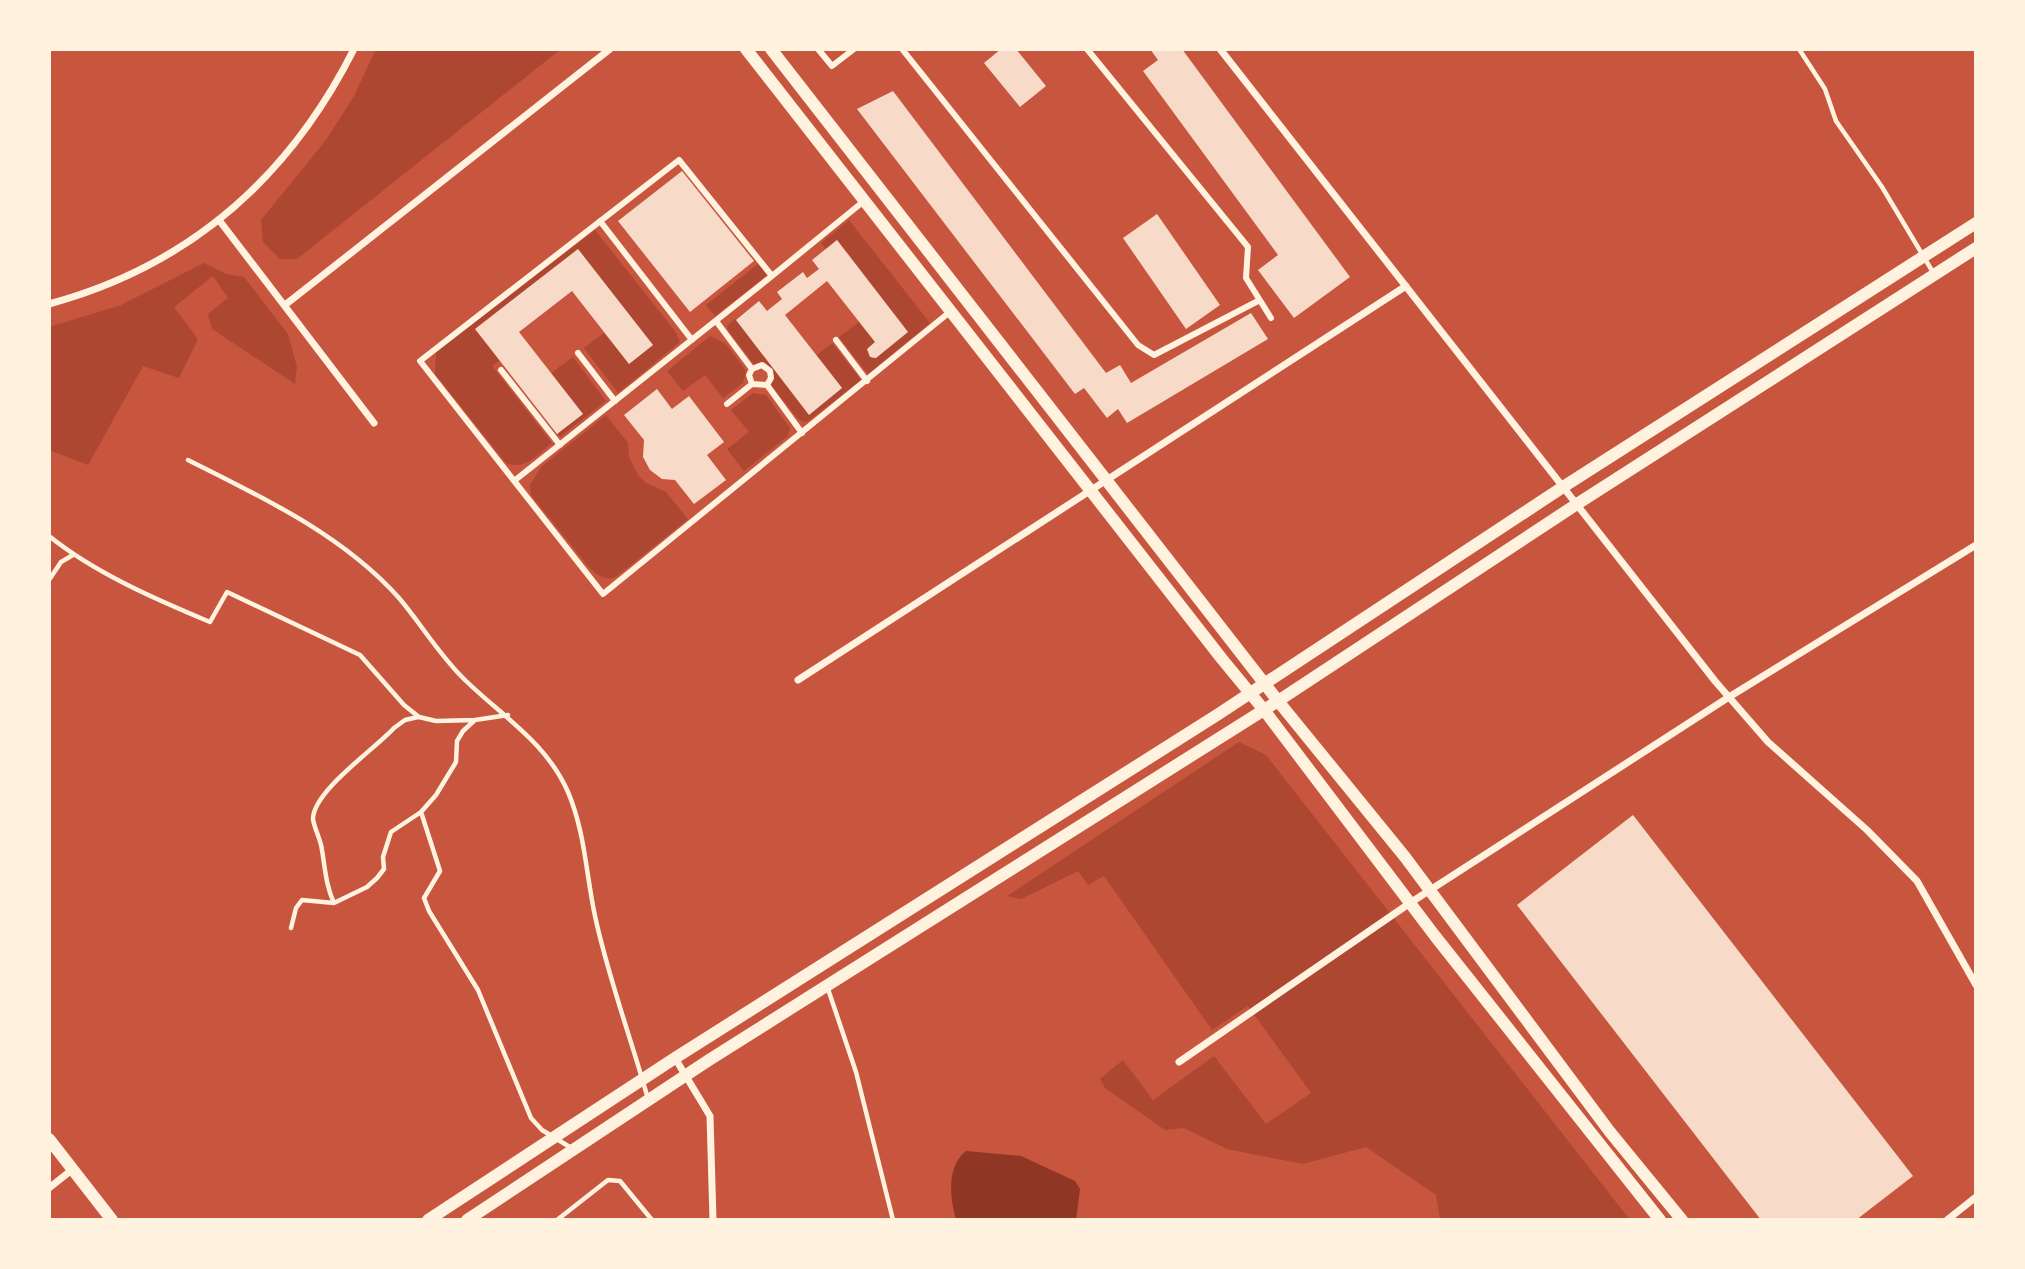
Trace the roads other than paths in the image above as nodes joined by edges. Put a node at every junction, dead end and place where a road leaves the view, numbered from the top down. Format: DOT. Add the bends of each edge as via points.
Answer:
graph roads {
  1 [pos="354,49"];
  2 [pos="610,49"];
  3 [pos="746,49"];
  4 [pos="771,49"];
  5 [pos="818,49"];
  6 [pos="854,49"];
  7 [pos="902,49"];
  8 [pos="1087,49"];
  9 [pos="1220,49"];
  10 [pos="1799,49"];
  11 [pos="864,201"];
  12 [pos="219,220"];
  13 [pos="600,221"];
  14 [pos="1976,223"];
  15 [pos="1976,248"];
  16 [pos="1923,256"];
  17 [pos="1934,275"];
  18 [pos="772,276"];
  19 [pos="1406,286"];
  20 [pos="1258,301"];
  21 [pos="49,304"];
  22 [pos="285,305"];
  23 [pos="951,311"];
  24 [pos="1271,318"];
  25 [pos="716,321"];
  26 [pos="692,340"];
  27 [pos="836,340"];
  28 [pos="578,353"];
  29 [pos="752,369"];
  30 [pos="501,370"];
  31 [pos="867,381"];
  32 [pos="752,384"];
  33 [pos="766,385"];
  34 [pos="615,401"];
  35 [pos="727,404"];
  36 [pos="374,423"];
  37 [pos="802,433"];
  38 [pos="560,445"];
  39 [pos="188,460"];
  40 [pos="514,481"];
  41 [pos="1108,481"];
  42 [pos="1563,486"];
  43 [pos="1091,491"];
  44 [pos="1577,504"];
  45 [pos="49,536"];
  46 [pos="1976,545"];
  47 [pos="73,555"];
  48 [pos="49,580"];
  49 [pos="798,680"];
  50 [pos="1264,683"];
  51 [pos="1250,692"];
  52 [pos="1729,697"];
  53 [pos="1278,701"];
  54 [pos="1264,710"];
  55 [pos="509,715"];
  56 [pos="419,717"];
  57 [pos="475,720"];
  58 [pos="421,812"];
  59 [pos="1430,890"];
  60 [pos="334,903"];
  61 [pos="1410,903"];
  62 [pos="291,928"];
  63 [pos="1976,985"];
  64 [pos="827,986"];
  65 [pos="675,1058"];
  66 [pos="1179,1062"];
  67 [pos="686,1074"];
  68 [pos="643,1079"];
  69 [pos="648,1100"];
  70 [pos="556,1137"];
  71 [pos="49,1139"];
  72 [pos="573,1149"];
  73 [pos="73,1169"];
  74 [pos="49,1188"];
  75 [pos="1976,1197"];
  76 [pos="112,1220"];
  77 [pos="428,1220"];
  78 [pos="467,1220"];
  79 [pos="557,1220"];
  80 [pos="652,1220"];
  81 [pos="713,1220"];
  82 [pos="892,1220"];
  83 [pos="1660,1220"];
  84 [pos="1682,1220"];
  85 [pos="1947,1220"];
  1 -- 12 [label="street" via="311,125 263,182"];
  2 -- 22 [label="street"];
  3 -- 11 [label="street"];
  4 -- 41 [label="street"];
  5 -- 6 [label="street" via="832,66"];
  7 -- 20 [label="street" via="1138,345 1154,355"];
  8 -- 20 [label="street" via="1248,247 1246,278"];
  9 -- 19 [label="street"];
  10 -- 16 [label="lane" via="1825,89 1836,121"];
  11 -- 18 [label="street"];
  11 -- 23 [label="street"];
  12 -- 21 [label="street" via="144,269 97,291"];
  12 -- 22 [label="street"];
  13 -- 18 [label="street" via="679,160"];
  13 -- 26 [label="street"];
  13 -- 40 [label="street" via="420,361"];
  14 -- 16 [label="street"];
  15 -- 17 [label="street"];
  16 -- 17 [label="lane"];
  16 -- 42 [label="street"];
  17 -- 44 [label="street"];
  18 -- 25 [label="street"];
  19 -- 41 [label="street"];
  19 -- 42 [label="street"];
  20 -- 24 [label="street"];
  22 -- 36 [label="street"];
  23 -- 31 [label="street"];
  23 -- 43 [label="street"];
  25 -- 26 [label="street"];
  25 -- 29 [label="street"];
  26 -- 34 [label="street"];
  27 -- 31 [label="street"];
  28 -- 34 [label="street"];
  29 -- 32 [label="street"];
  29 -- 33 [label="street" via="758,365 768,368 771,377"];
  30 -- 38 [label="street"];
  31 -- 37 [label="street"];
  32 -- 33 [label="street"];
  32 -- 35 [label="street"];
  33 -- 37 [label="street"];
  34 -- 38 [label="street"];
  37 -- 40 [label="street" via="603,594"];
  38 -- 40 [label="street"];
  39 -- 55 [label="lane" via="356,556 400,599 464,680"];
  41 -- 43 [label="street"];
  41 -- 50 [label="street"];
  42 -- 44 [label="street"];
  42 -- 50 [label="street"];
  43 -- 49 [label="street"];
  43 -- 51 [label="street"];
  44 -- 52 [label="street"];
  44 -- 53 [label="street"];
  45 -- 47 [label="lane"];
  46 -- 52 [label="street"];
  47 -- 48 [label="lane" via="61,562"];
  47 -- 56 [label="lane" via="210,622 226,592 237,597 360,655"];
  50 -- 51 [label="street"];
  50 -- 53 [label="street"];
  51 -- 54 [label="street"];
  51 -- 65 [label="street"];
  52 -- 59 [label="street"];
  52 -- 63 [label="street" via="1768,742 1917,881"];
  53 -- 54 [label="street"];
  53 -- 59 [label="street"];
  54 -- 61 [label="street"];
  54 -- 64 [label="street"];
  55 -- 57 [label="lane"];
  55 -- 68 [label="lane" via="555,765 569,794 588,862 601,938"];
  56 -- 57 [label="lane"];
  56 -- 60 [label="lane" via="394,728 323,793 315,808 313,821"];
  57 -- 58 [label="lane" via="457,741 456,762"];
  58 -- 60 [label="lane" via="391,832 384,869 377,878"];
  58 -- 70 [label="lane" via="440,871 424,898 429,911 478,990 531,1118"];
  59 -- 61 [label="street"];
  59 -- 84 [label="street" via="1610,1132"];
  60 -- 62 [label="lane" via="302,900"];
  61 -- 66 [label="street"];
  61 -- 83 [label="street"];
  64 -- 67 [label="street"];
  64 -- 82 [label="lane" via="856,1072"];
  65 -- 67 [label="street"];
  65 -- 68 [label="street"];
  67 -- 69 [label="street"];
  67 -- 81 [label="street" via="710,1116"];
  68 -- 69 [label="lane"];
  68 -- 70 [label="street"];
  69 -- 72 [label="street"];
  70 -- 72 [label="lane"];
  70 -- 77 [label="street"];
  71 -- 73 [label="street"];
  72 -- 78 [label="street"];
  73 -- 74 [label="street"];
  73 -- 76 [label="street"];
  75 -- 85 [label="street"];
  79 -- 80 [label="lane" via="608,1180 620,1181"];
}
